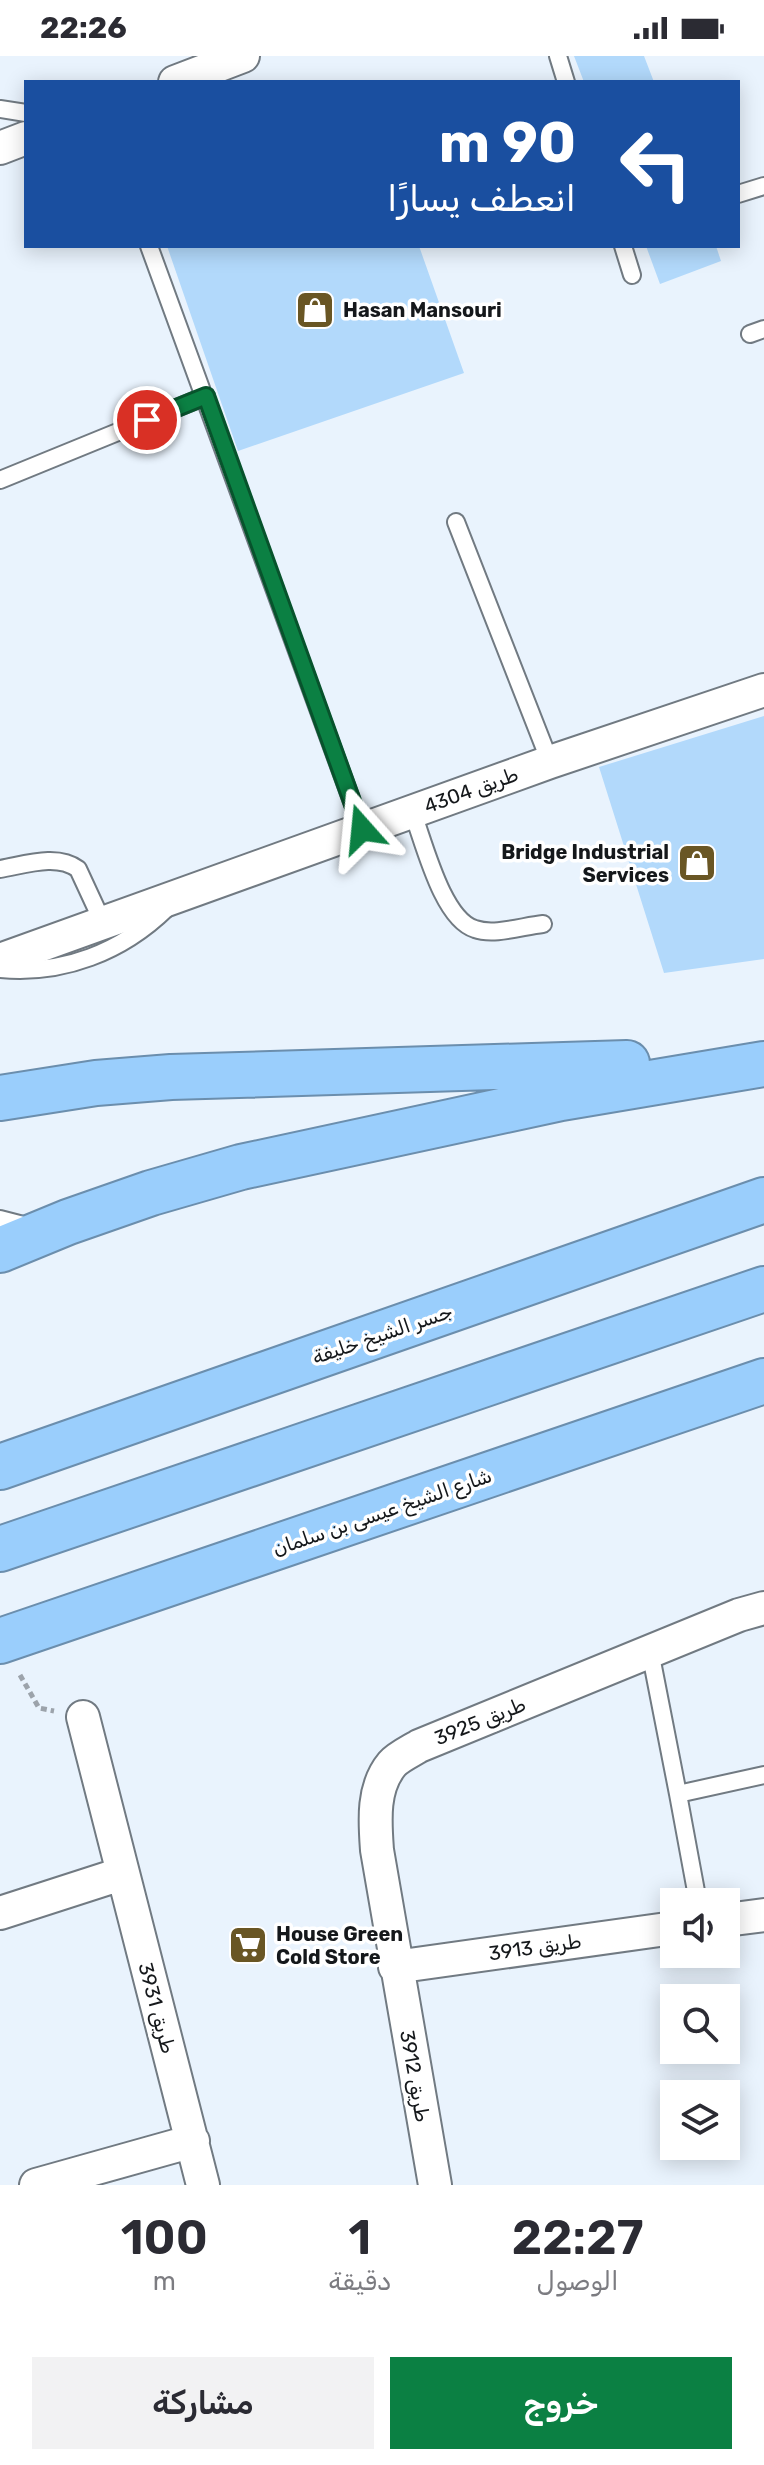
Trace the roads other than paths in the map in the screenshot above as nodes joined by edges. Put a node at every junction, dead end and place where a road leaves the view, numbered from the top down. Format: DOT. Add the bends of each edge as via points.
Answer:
graph roads {
  1 [pos="243,56"];
  2 [pos="558,56"];
  3 [pos="180,80"];
  4 [pos="565,80"];
  5 [pos="0,109"];
  6 [pos="24,113"];
  7 [pos="24,139"];
  8 [pos="0,148"];
  9 [pos="764,186"];
  10 [pos="740,193"];
  11 [pos="150,248"];
  12 [pos="624,248"];
  13 [pos="632,275"];
  14 [pos="206,396"];
  15 [pos="0,480"];
  16 [pos="456,522"];
  17 [pos="764,690"];
  18 [pos="550,762"];
  19 [pos="412,811"];
  20 [pos="362,829"];
  21 [pos="0,869"];
  22 [pos="179,895"];
  23 [pos="103,923"];
  24 [pos="543,924"];
  25 [pos="0,960"];
  26 [pos="0,969"];
  27 [pos="764,1047"];
  28 [pos="764,1064"];
  29 [pos="0,1098"];
  30 [pos="764,1200"];
  31 [pos="0,1219"];
  32 [pos="43,1233"];
  33 [pos="0,1250"];
  34 [pos="764,1289"];
  35 [pos="764,1381"];
  36 [pos="0,1467"];
  37 [pos="0,1549"];
  38 [pos="764,1608"];
  39 [pos="650,1651"];
  40 [pos="5,1660"];
  41 [pos="83,1717"];
  42 [pos="764,1775"];
  43 [pos="678,1794"];
  44 [pos="121,1874"];
  45 [pos="695,1888"];
  46 [pos="0,1913"];
  47 [pos="764,1915"];
  48 [pos="740,1918"];
  49 [pos="660,1930"];
  50 [pos="395,1967"];
  51 [pos="193,2141"];
  52 [pos="36,2185"];
  53 [pos="203,2185"];
  54 [pos="435,2185"];
  1 -- 3 [label="street"];
  2 -- 4 [label="lane"];
  5 -- 6 [label="lane"];
  7 -- 8 [label="street"];
  9 -- 10 [label="lane"];
  11 -- 14 [label="lane"];
  12 -- 13 [label="lane"];
  14 -- 15 [label="lane"];
  14 -- 20 [label="lane"];
  16 -- 18 [label="lane"];
  17 -- 18 [label="street, طريق 4304"];
  18 -- 19 [label="street, طريق 4304"];
  19 -- 20 [label="street, طريق 4304"];
  19 -- 24 [label="lane" via="447,904 464,924 485,931"];
  20 -- 22 [label="street, طريق 4304"];
  21 -- 23 [label="lane" via="57,860 72,864"];
  22 -- 23 [label="street, طريق 4304"];
  22 -- 26 [label="lane" via="147,927 109,951 67,966 23,972"];
  23 -- 25 [label="street, طريق 4304"];
  27 -- 29 [label="highway" via="573,1066 171,1077"];
  28 -- 32 [label="highway" via="561,1098 300,1153 151,1193"];
  30 -- 36 [label="highway, جسر الشيخ خليفة"];
  31 -- 32 [label="lane"];
  32 -- 33 [label="highway"];
  34 -- 37 [label="highway"];
  35 -- 40 [label="highway, شارع الشيخ عيسى بن سلمان"];
  38 -- 39 [label="street, طريق 3925"];
  39 -- 43 [label="lane"];
  39 -- 50 [label="street, طريق 3925" via="419,1746 393,1763 374,1815"];
  41 -- 44 [label="street, طريق 3931"];
  42 -- 43 [label="lane"];
  43 -- 45 [label="lane"];
  44 -- 46 [label="street"];
  44 -- 51 [label="street, طريق 3931"];
  47 -- 48 [label="street"];
  49 -- 50 [label="street, طريق 3913"];
  50 -- 54 [label="street, طريق 3912"];
  51 -- 52 [label="street"];
  51 -- 53 [label="street, طريق 3931"];
}
